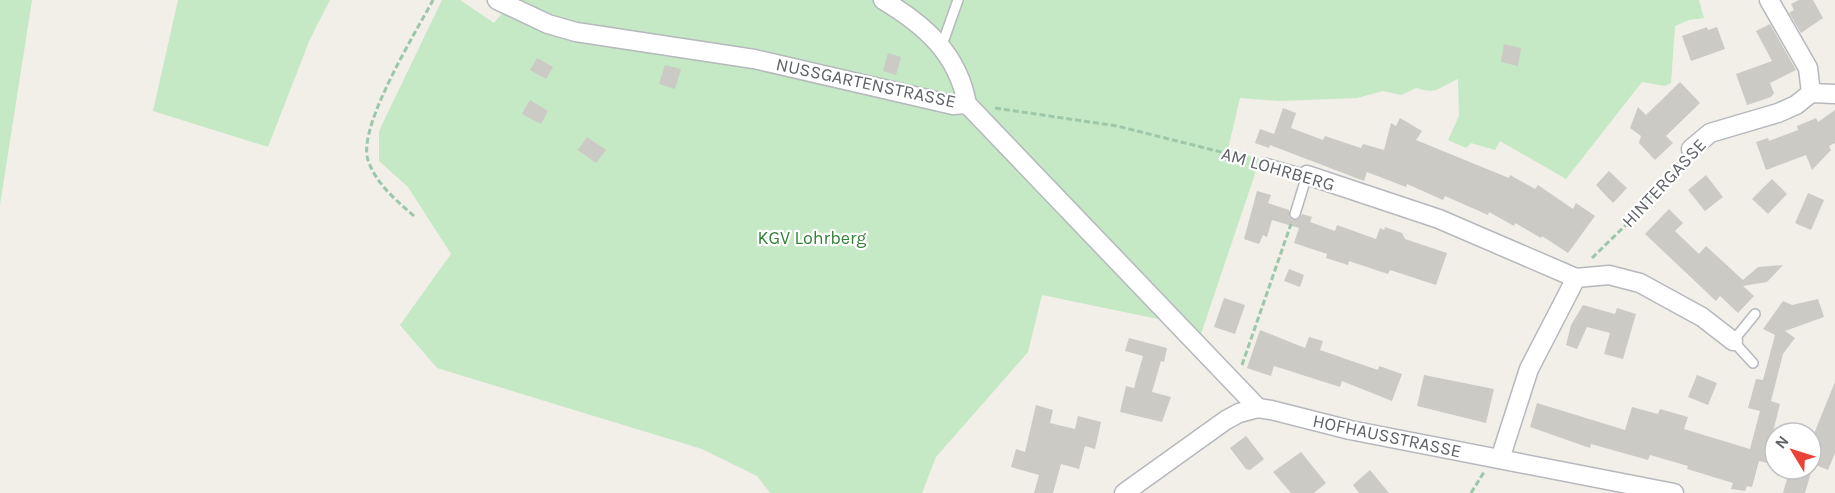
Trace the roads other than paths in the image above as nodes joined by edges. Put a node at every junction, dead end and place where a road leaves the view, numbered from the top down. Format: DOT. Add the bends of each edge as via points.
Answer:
graph roads {
  1 [pos="497,0"];
  2 [pos="883,0"];
  3 [pos="958,0"];
  4 [pos="1769,0"];
  5 [pos="942,45"];
  6 [pos="1811,93"];
  7 [pos="1835,94"];
  8 [pos="966,104"];
  9 [pos="1691,149"];
  10 [pos="1265,163"];
  11 [pos="1307,175"];
  12 [pos="1295,214"];
  13 [pos="1576,278"];
  14 [pos="1755,314"];
  15 [pos="1733,341"];
  16 [pos="1753,363"];
  17 [pos="1258,408"];
  18 [pos="1500,459"];
  19 [pos="1124,493"];
  20 [pos="1674,493"];
  1 -- 8 [label="street, NUSSGARTENSTRASSE" via="548,24 576,32 754,59 953,105"];
  2 -- 5 [label="street" via="911,17"];
  3 -- 5 [label="lane"];
  4 -- 6 [label="street" via="1808,68"];
  5 -- 8 [label="street" via="957,69"];
  6 -- 7 [label="street"];
  6 -- 9 [label="street, HINTERGASSE" via="1778,113 1710,133"];
  8 -- 17 [label="street, NUSSGARTENSTRASSE"];
  10 -- 11 [label="lane, AM LOHRBERG"];
  11 -- 12 [label="lane"];
  11 -- 13 [label="street, AM LOHRBERG" via="1439,219"];
  13 -- 15 [label="street, AM LOHRBERG" via="1608,275 1640,283 1702,317"];
  13 -- 18 [label="street" via="1528,369"];
  14 -- 15 [label="lane"];
  15 -- 16 [label="lane"];
  17 -- 18 [label="street, HOFHAUSSTRASSE"];
  17 -- 19 [label="street" via="1226,420"];
  18 -- 20 [label="street, HOFHAUSSTRASSE"];
}
